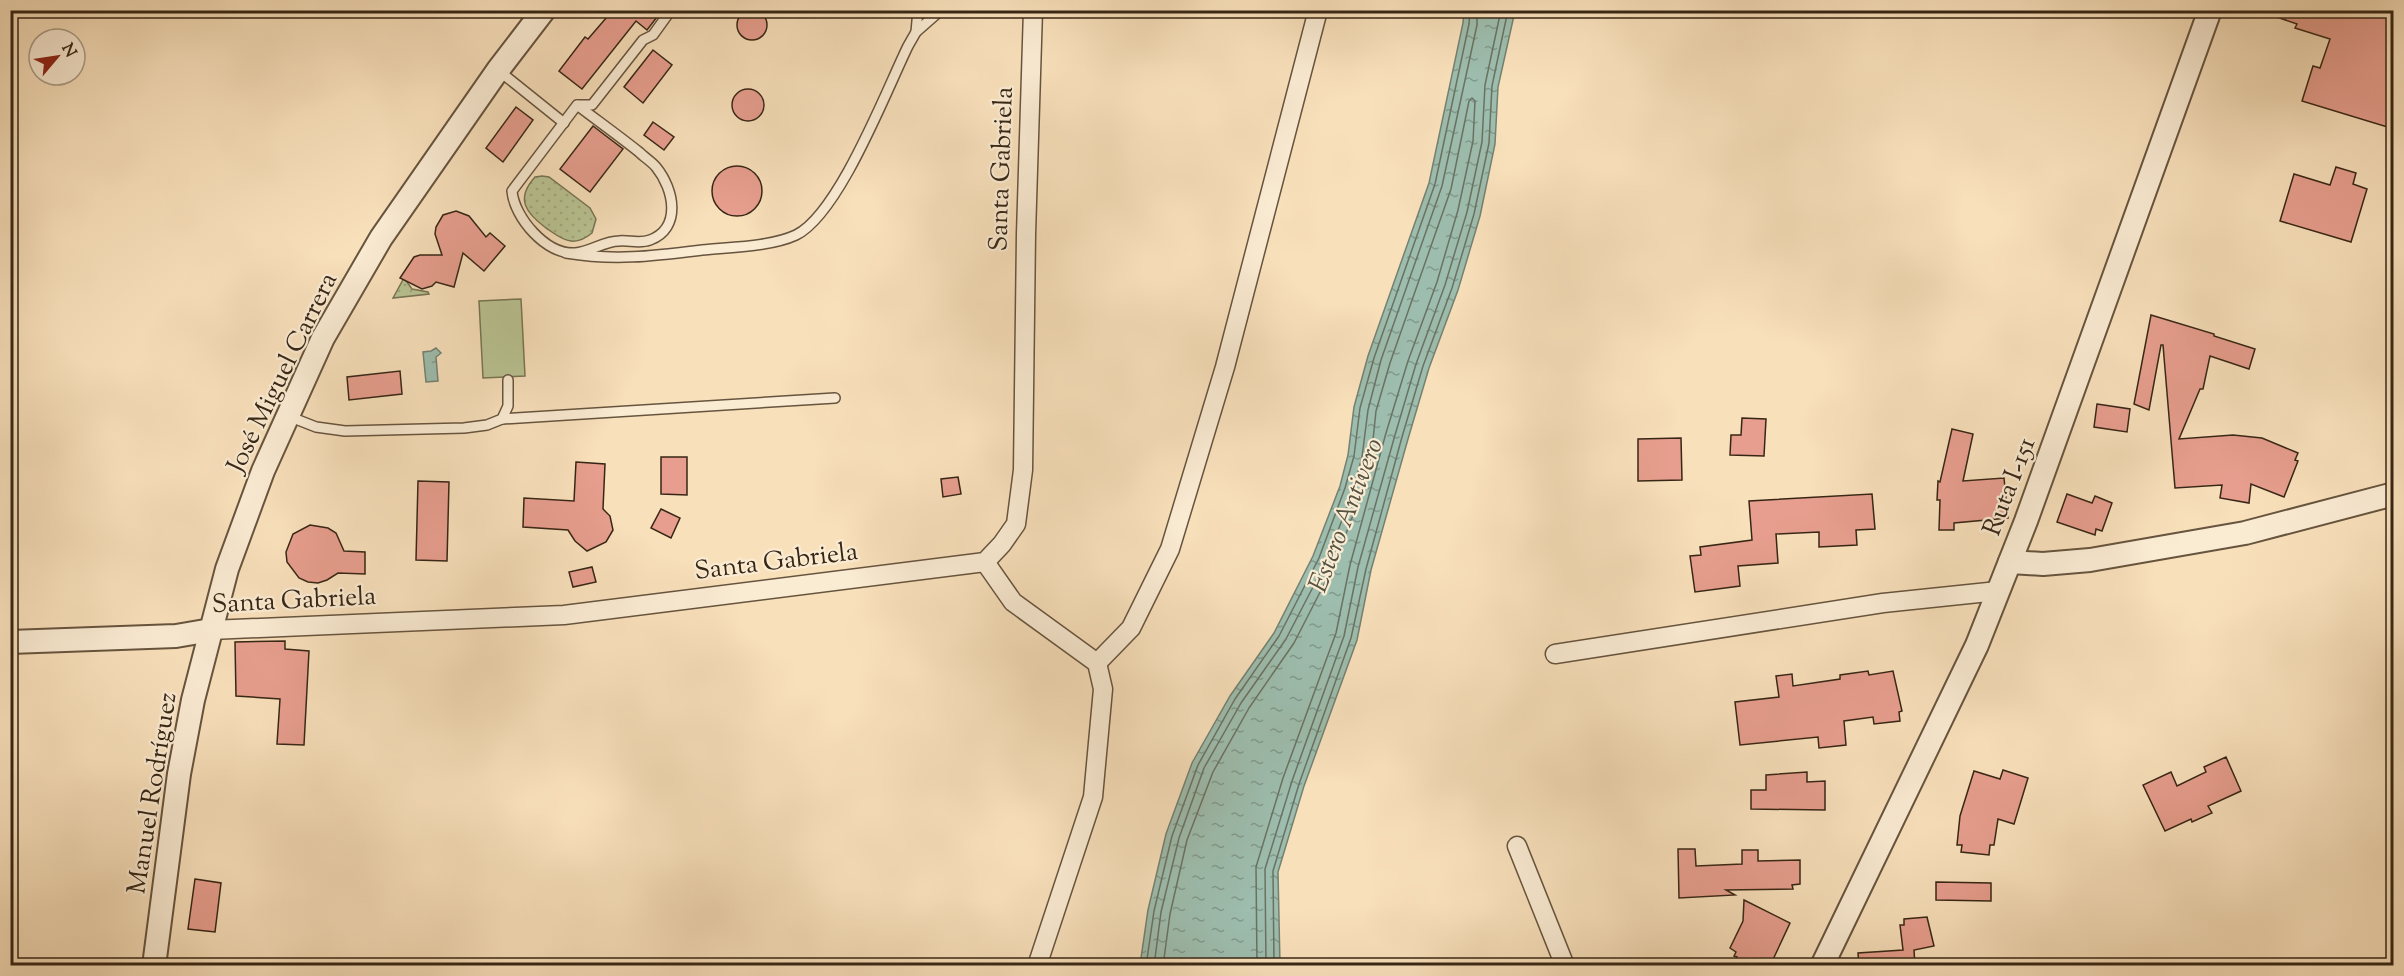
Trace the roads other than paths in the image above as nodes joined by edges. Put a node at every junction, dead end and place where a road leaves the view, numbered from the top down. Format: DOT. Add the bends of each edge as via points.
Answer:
graph roads {
  1 [pos="544,10"];
  2 [pos="671,10"];
  3 [pos="918,10"];
  4 [pos="941,10"];
  5 [pos="1033,10"];
  6 [pos="1318,10"];
  7 [pos="2210,10"];
  8 [pos="916,32"];
  9 [pos="498,70"];
  10 [pos="577,105"];
  11 [pos="564,123"];
  12 [pos="566,253"];
  13 [pos="508,380"];
  14 [pos="835,398"];
  15 [pos="288,416"];
  16 [pos="502,419"];
  17 [pos="2394,494"];
  18 [pos="985,562"];
  19 [pos="2010,562"];
  20 [pos="1998,591"];
  21 [pos="211,630"];
  22 [pos="10,642"];
  23 [pos="1555,654"];
  24 [pos="1097,663"];
  25 [pos="1517,846"];
  26 [pos="154,966"];
  27 [pos="1038,966"];
  28 [pos="1565,966"];
  29 [pos="1822,966"];
  1 -- 9 [label="street, José Miguel Carrera"];
  2 -- 10 [label="lane" via="652,35 642,40 592,105"];
  3 -- 8 [label="lane"];
  4 -- 8 [label="lane"];
  5 -- 18 [label="street, Santa Gabriela" via="1023,470 1016,524"];
  6 -- 24 [label="street" via="1226,367 1170,549 1131,628"];
  7 -- 19 [label="street, Ruta I-151"];
  8 -- 12 [label="lane" via="841,187 803,231 779,241 637,258"];
  9 -- 11 [label="lane"];
  9 -- 15 [label="street, José Miguel Carrera" via="381,238 323,338"];
  10 -- 11 [label="lane"];
  10 -- 12 [label="lane" via="656,167 673,212 664,232 651,240 617,241"];
  11 -- 12 [label="lane" via="512,191 519,215 532,231"];
  13 -- 16 [label="lane" via="508,406"];
  14 -- 16 [label="lane"];
  15 -- 16 [label="lane" via="316,427 345,431 464,428"];
  15 -- 21 [label="street, José Miguel Carrera" via="231,558"];
  17 -- 19 [label="street" via="2245,533 2090,560"];
  18 -- 21 [label="street, Santa Gabriela" via="564,615"];
  18 -- 24 [label="street" via="1013,602"];
  19 -- 20 [label="street, Ruta I-151"];
  20 -- 23 [label="street" via="1863,606"];
  20 -- 29 [label="street, Ruta I-151" via="1959,685"];
  21 -- 22 [label="street, Santa Gabriela" via="176,636"];
  21 -- 26 [label="street, Manuel Rodríguez" via="179,774"];
  24 -- 27 [label="street" via="1103,689 1093,797"];
  25 -- 28 [label="street"];
}
